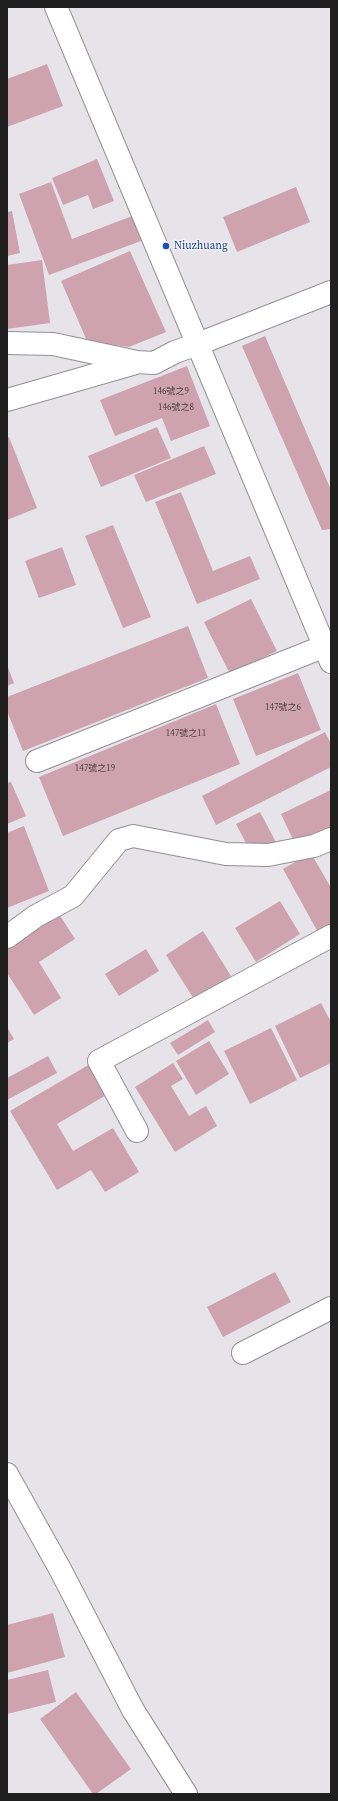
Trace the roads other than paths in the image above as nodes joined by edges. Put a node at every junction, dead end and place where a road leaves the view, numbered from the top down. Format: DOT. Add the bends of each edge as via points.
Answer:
graph roads {
  1 [pos="56,7"];
  2 [pos="331,292"];
  3 [pos="7,343"];
  4 [pos="198,344"];
  5 [pos="137,362"];
  6 [pos="7,400"];
  7 [pos="328,654"];
  8 [pos="37,761"];
  9 [pos="331,840"];
  10 [pos="331,936"];
  11 [pos="7,937"];
  12 [pos="137,1131"];
  13 [pos="331,1308"];
  14 [pos="243,1353"];
  15 [pos="7,1474"];
  16 [pos="186,1794"];
  1 -- 4 [label="street"];
  2 -- 4 [label="street"];
  3 -- 5 [label="street" via="53,344"];
  4 -- 5 [label="street" via="174,352 154,363"];
  4 -- 7 [label="street"];
  5 -- 6 [label="street"];
  7 -- 8 [label="street"];
  9 -- 11 [label="street" via="268,855 226,854 133,836 119,840 73,896 36,916"];
  10 -- 12 [label="street" via="99,1061"];
  13 -- 14 [label="street"];
  15 -- 16 [label="street" via="134,1710"];
}
